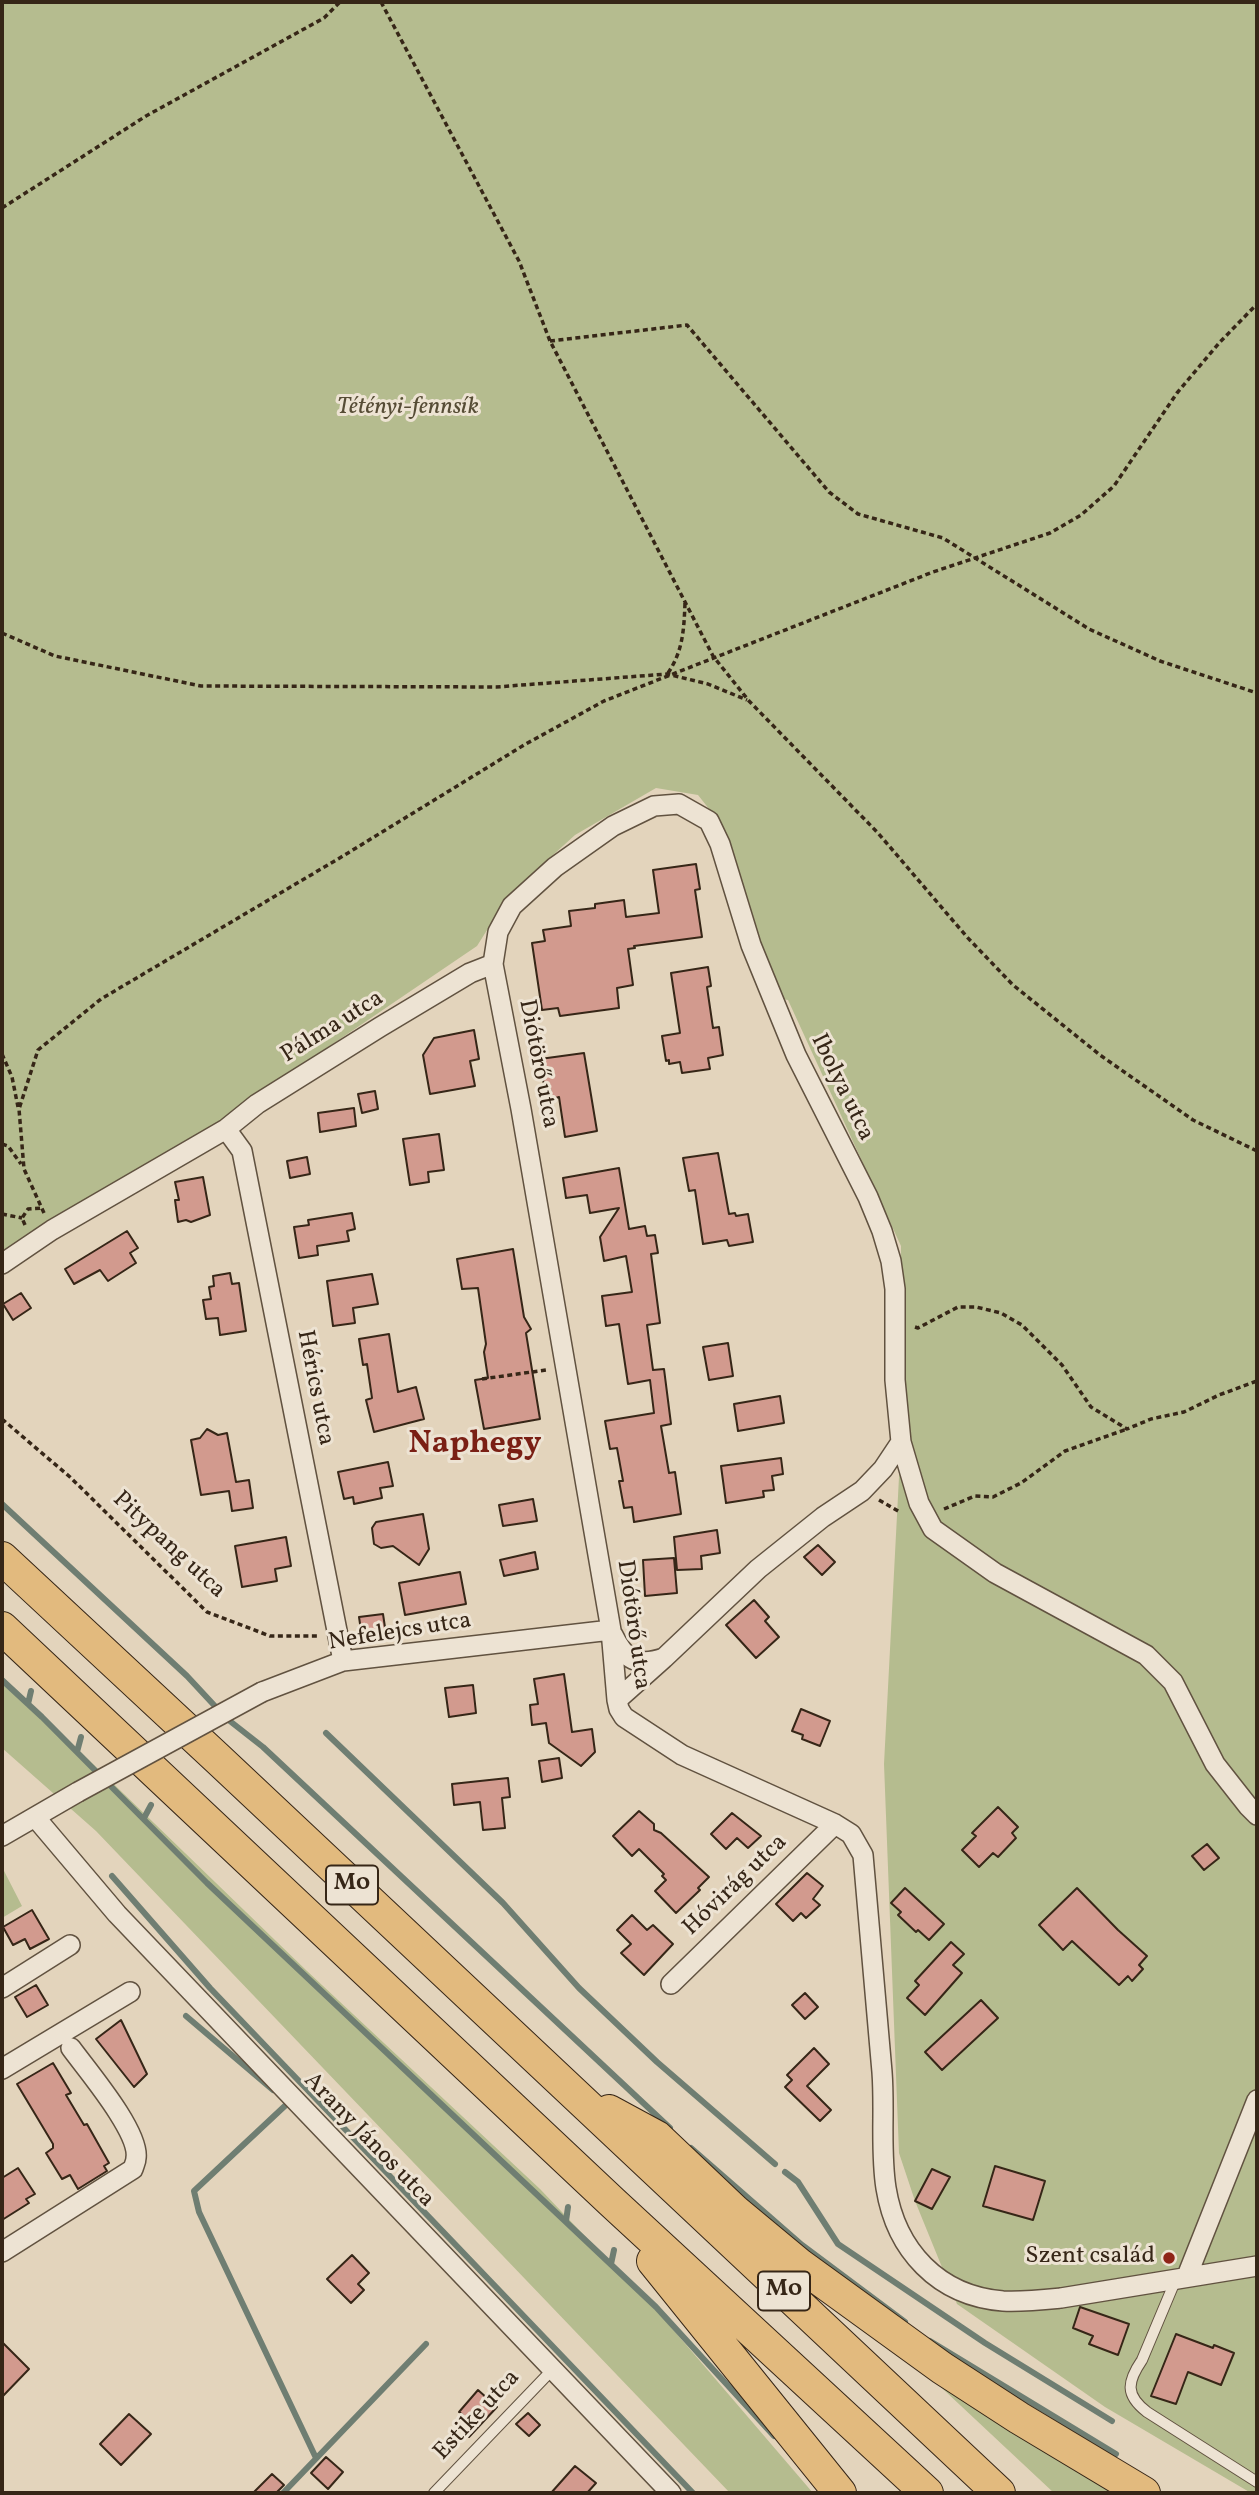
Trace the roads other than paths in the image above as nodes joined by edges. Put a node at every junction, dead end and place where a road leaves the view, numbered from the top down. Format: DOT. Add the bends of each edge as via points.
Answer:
graph roads {
  1 [pos="492,964"];
  2 [pos="226,1129"];
  3 [pos="2,1264"];
  4 [pos="901,1442"];
  5 [pos="2,1558"];
  6 [pos="2,1628"];
  7 [pos="611,1630"];
  8 [pos="664,1658"];
  9 [pos="343,1661"];
  10 [pos="617,1700"];
  11 [pos="1257,1815"];
  12 [pos="35,1817"];
  13 [pos="835,1824"];
  14 [pos="2,1836"];
  15 [pos="70,1945"];
  16 [pos="671,1983"];
  17 [pos="2,1988"];
  18 [pos="130,1992"];
  19 [pos="71,2048"];
  20 [pos="2,2069"];
  21 [pos="568,2089"];
  22 [pos="1257,2100"];
  23 [pos="578,2168"];
  24 [pos="2,2252"];
  25 [pos="1257,2266"];
  26 [pos="1182,2277"];
  27 [pos="552,2369"];
  28 [pos="1257,2482"];
  29 [pos="434,2493"];
  30 [pos="671,2493"];
  31 [pos="840,2493"];
  32 [pos="927,2493"];
  33 [pos="999,2493"];
  34 [pos="1144,2493"];
  1 -- 2 [label="street, Pálma utca" via="380,1027 257,1104"];
  1 -- 4 [label="street, Ibolya utca" via="498,932 512,906 555,867 613,825 654,806 679,804 709,821 751,945 791,1042 882,1231 893,1275"];
  1 -- 7 [label="street, Diótörő utca"];
  2 -- 3 [label="street, Pálma utca"];
  2 -- 9 [label="street, Hérics utca" via="242,1151"];
  4 -- 8 [label="street" via="862,1491 758,1569"];
  4 -- 11 [label="street, Ibolya utca" via="929,1522 995,1573 1146,1656 1173,1682 1215,1764"];
  5 -- 21 [label="highway, M0"];
  6 -- 23 [label="highway, M0"];
  7 -- 8 [label="street" via="621,1653 638,1662"];
  7 -- 9 [label="street, Nefelejcs utca"];
  7 -- 10 [label="street, Diótörő utca"];
  8 -- 10 [label="street"];
  9 -- 12 [label="street, Nefelejcs utca, bridge" via="262,1692"];
  10 -- 13 [label="street, Diótörő utca" via="632,1724 682,1755"];
  12 -- 14 [label="street, Nefelejcs utca"];
  12 -- 27 [label="street, Arany János utca" via="117,1914"];
  13 -- 16 [label="street, Hóvirág utca"];
  13 -- 26 [label="street, Diótörő utca" via="859,1843 863,1855 883,2076 886,2189 903,2241 917,2260 950,2285 1000,2301 1031,2301"];
  15 -- 17 [label="street"];
  18 -- 20 [label="street"];
  19 -- 24 [label="street" via="131,2135 137,2156 133,2168"];
  21 -- 33 [label="highway, M0"];
  21 -- 34 [label="highway" via="657,2137 800,2264 942,2368"];
  22 -- 26 [label="street"];
  23 -- 31 [label="highway"];
  23 -- 32 [label="highway, M0"];
  25 -- 26 [label="street, Diótörő utca"];
  26 -- 28 [label="lane" via="1129,2390 1134,2403"];
  27 -- 29 [label="lane, Estike utca"];
  27 -- 30 [label="street, Arany János utca"];
}
